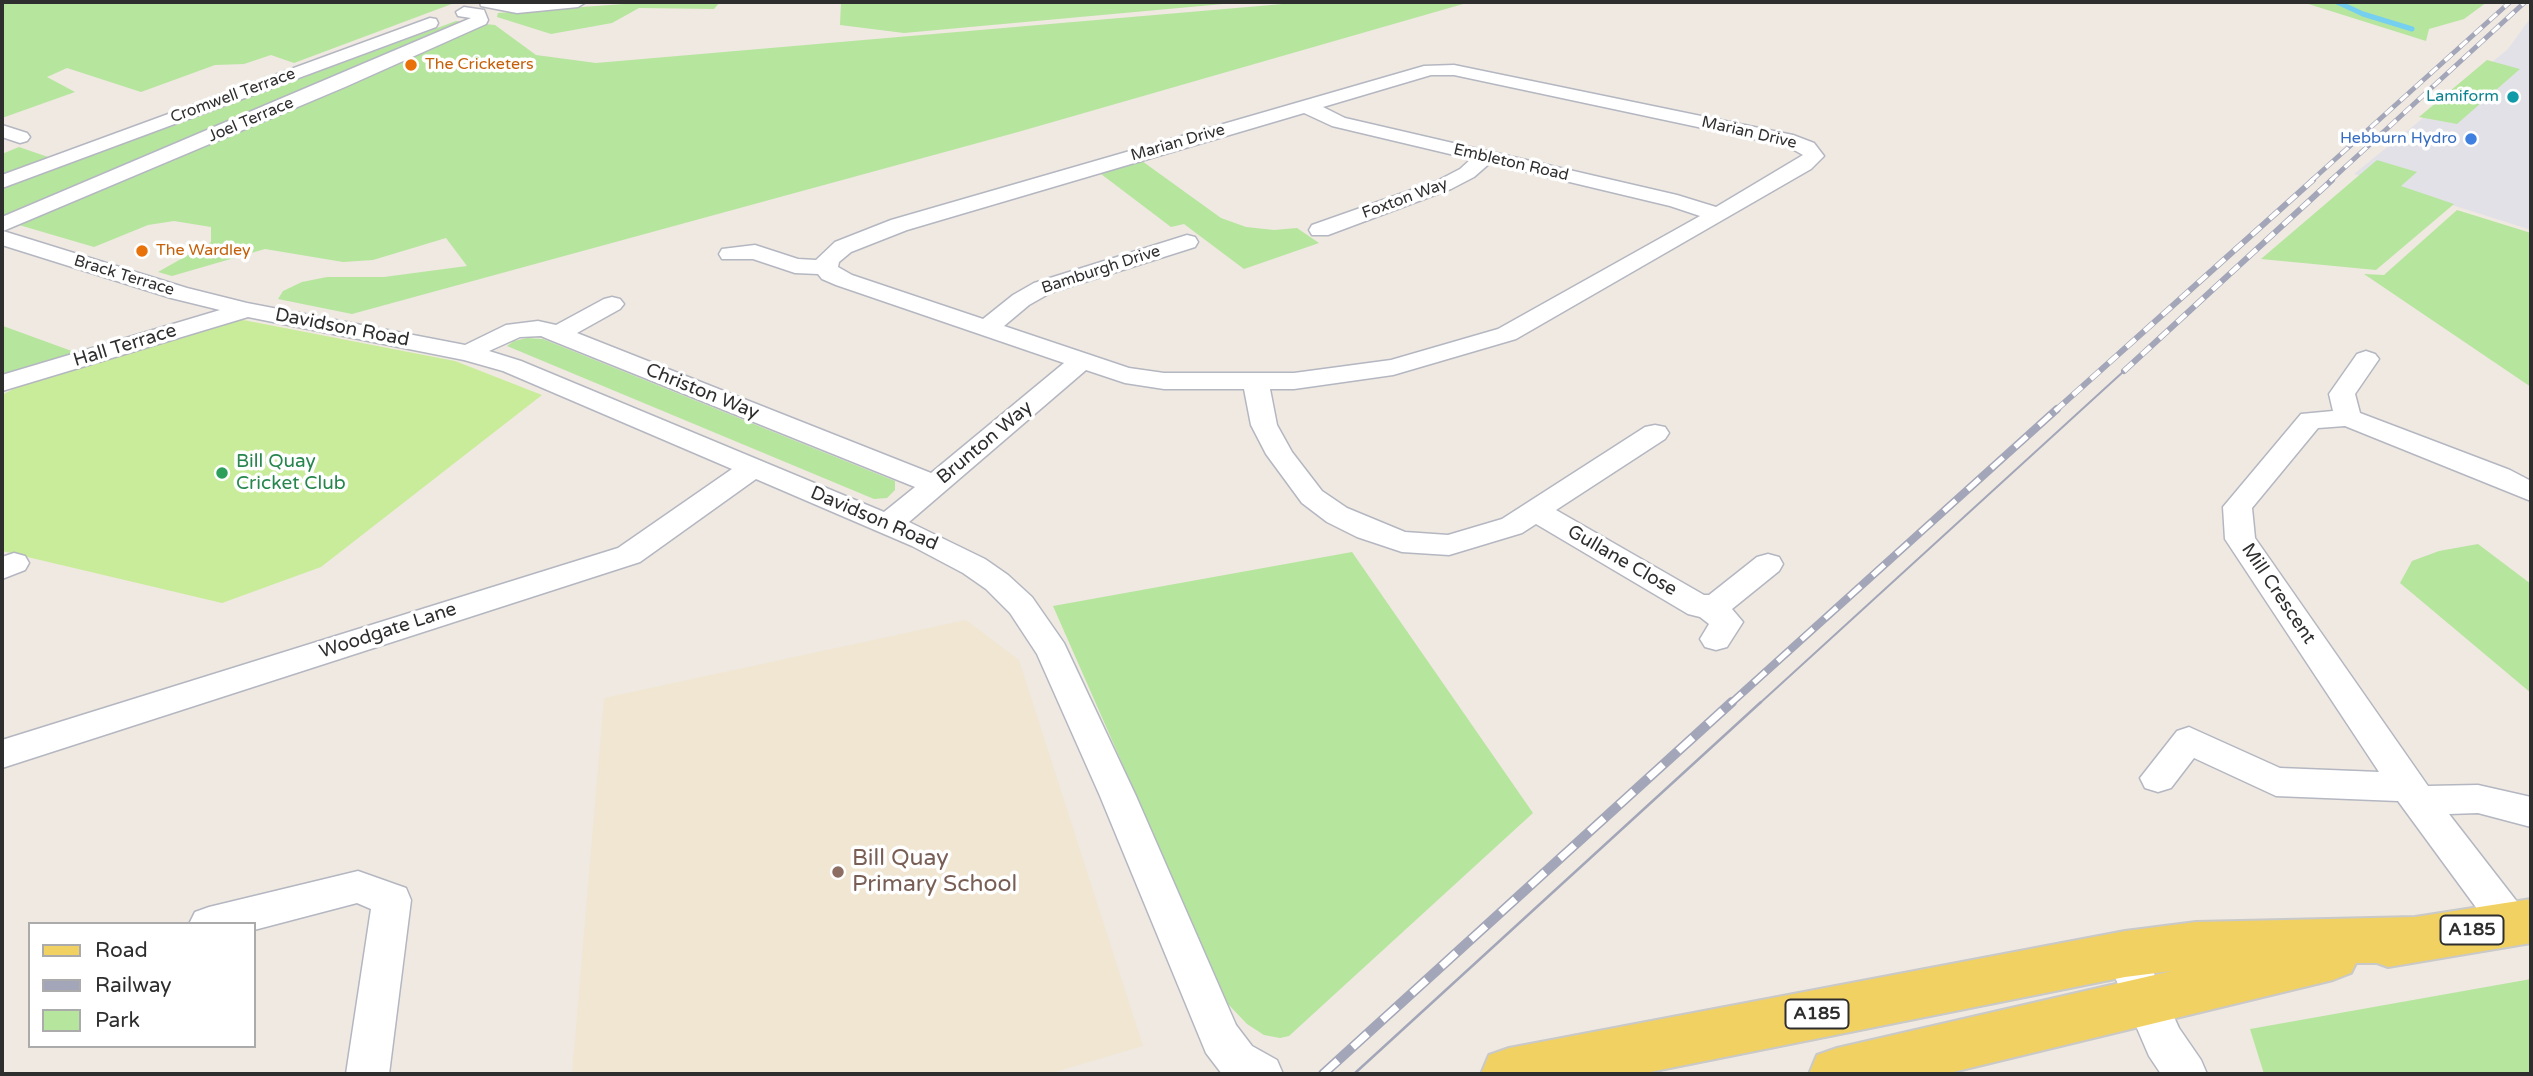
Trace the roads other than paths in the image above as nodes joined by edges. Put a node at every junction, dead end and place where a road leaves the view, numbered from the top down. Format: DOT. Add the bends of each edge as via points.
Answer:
graph roads {
  1 [pos="489,2"];
  2 [pos="578,2"];
  3 [pos="464,12"];
  4 [pos="1305,106"];
  5 [pos="1485,157"];
  6 [pos="2,182"];
  7 [pos="1718,215"];
  8 [pos="2,225"];
  9 [pos="1320,230"];
  10 [pos="2,238"];
  11 [pos="1187,242"];
  12 [pos="730,254"];
  13 [pos="826,267"];
  14 [pos="612,304"];
  15 [pos="247,310"];
  16 [pos="985,328"];
  17 [pos="557,334"];
  18 [pos="469,353"];
  19 [pos="2366,359"];
  20 [pos="1081,362"];
  21 [pos="1256,382"];
  22 [pos="2,383"];
  23 [pos="2348,418"];
  24 [pos="1655,433"];
  25 [pos="753,468"];
  26 [pos="936,485"];
  27 [pos="2531,492"];
  28 [pos="1536,511"];
  29 [pos="888,524"];
  30 [pos="1768,564"];
  31 [pos="1709,607"];
  32 [pos="1716,639"];
  33 [pos="2,754"];
  34 [pos="2158,778"];
  35 [pos="2413,794"];
  36 [pos="2531,812"];
  37 [pos="217,922"];
  38 [pos="2521,922"];
  39 [pos="2134,978"];
  40 [pos="368,1074"];
  41 [pos="1262,1074"];
  42 [pos="1509,1074"];
  43 [pos="1837,1074"];
  44 [pos="2186,1074"];
  1 -- 2 [label="street" via="517,8"];
  1 -- 3 [label="street, Cromwell Terrace"];
  3 -- 6 [label="street, Cromwell Terrace"];
  3 -- 8 [label="street, Joel Terrace" via="481,20"];
  4 -- 5 [label="street, Embleton Road" via="1339,122"];
  4 -- 7 [label="street, Marian Drive" via="1447,69 1793,141 1812,151 1811,160"];
  4 -- 13 [label="street, Marian Drive" via="884,230 843,247 828,259"];
  5 -- 7 [label="street, Embleton Road" via="1677,201"];
  5 -- 9 [label="street, Foxton Way" via="1444,186"];
  7 -- 21 [label="street, Marian Drive" via="1507,334 1372,371"];
  10 -- 15 [label="street, Brack Terrace"];
  11 -- 16 [label="street, Bamburgh Drive" via="1042,288"];
  12 -- 13 [label="street" via="755,252 795,266"];
  13 -- 16 [label="street, Marian Drive" via="844,281"];
  14 -- 17 [label="street"];
  15 -- 18 [label="street, Davidson Road"];
  15 -- 22 [label="street, Hall Terrace"];
  16 -- 20 [label="street, Marian Drive"];
  17 -- 18 [label="street, Christon Way" via="538,328 515,330"];
  17 -- 26 [label="street, Christon Way"];
  18 -- 25 [label="street, Davidson Road" via="512,366"];
  19 -- 23 [label="street" via="2342,394"];
  20 -- 21 [label="street, Marian Drive" via="1144,379"];
  20 -- 26 [label="street, Brunton Way"];
  21 -- 28 [label="street" via="1264,425 1291,470 1312,497 1367,530 1402,542 1449,545 1512,526"];
  23 -- 27 [label="street, Mill Crescent"];
  23 -- 35 [label="street, Mill Crescent" via="2310,420 2237,507 2240,539"];
  24 -- 28 [label="street"];
  25 -- 29 [label="street, Davidson Road"];
  25 -- 33 [label="street, Woodgate Lane" via="629,555"];
  26 -- 29 [label="street, Brunton Way"];
  28 -- 31 [label="street, Gullane Close" via="1691,602"];
  29 -- 41 [label="street, Davidson Road" via="951,552 997,582 1021,605 1068,682 1228,1049 1237,1060"];
  30 -- 31 [label="street"];
  31 -- 32 [label="street" via="1727,622"];
  34 -- 35 [label="street" via="2189,740 2276,782"];
  35 -- 36 [label="street" via="2478,799"];
  35 -- 38 [label="street, Mill Crescent"];
  37 -- 40 [label="street" via="358,887 393,900"];
  38 -- 39 [label="main road, A185"];
  39 -- 42 [label="main road, A185"];
  39 -- 43 [label="main road, A185"];
  39 -- 44 [label="street" via="2164,1042"];
}
